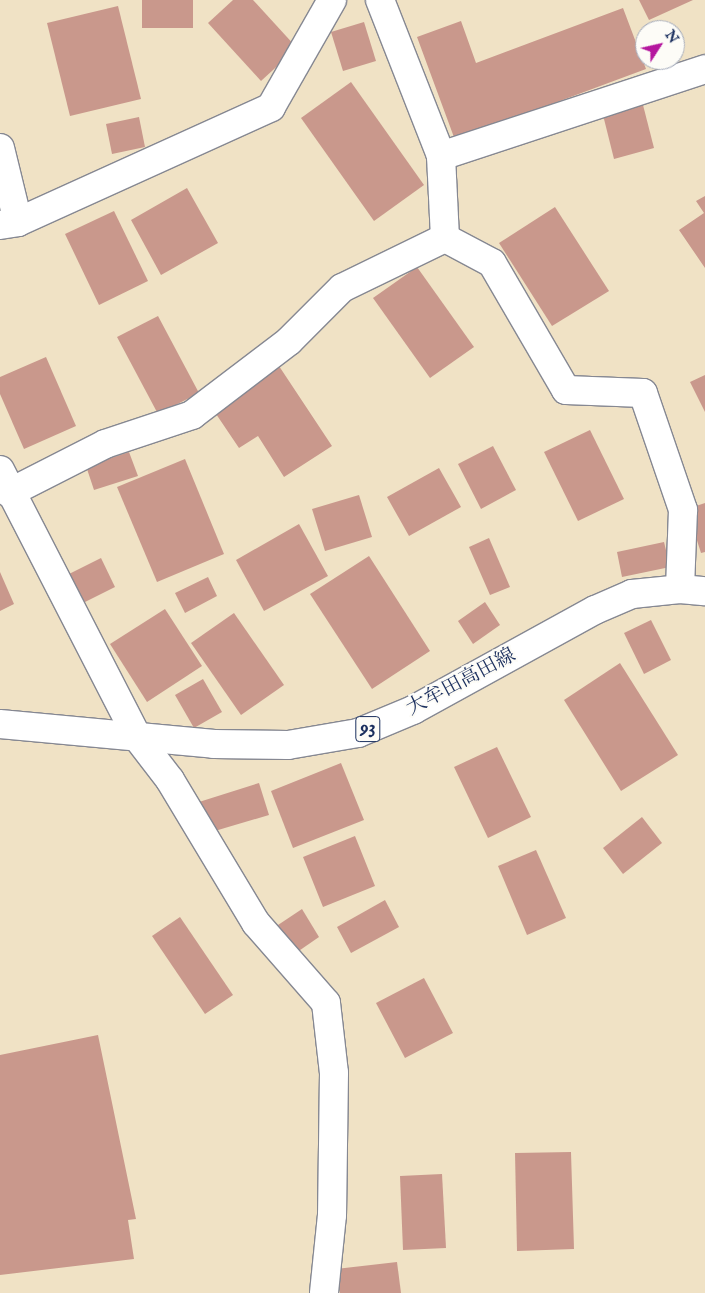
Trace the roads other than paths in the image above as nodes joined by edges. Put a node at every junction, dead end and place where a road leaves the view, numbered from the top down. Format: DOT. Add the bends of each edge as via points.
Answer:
graph roads {
  1 [pos="332,0"];
  2 [pos="380,0"];
  3 [pos="705,69"];
  4 [pos="0,148"];
  5 [pos="441,156"];
  6 [pos="9,224"];
  7 [pos="445,238"];
  8 [pos="5,482"];
  9 [pos="692,590"];
  10 [pos="0,724"];
  11 [pos="137,736"];
  12 [pos="324,1293"];
  1 -- 6 [label="street" via="271,107"];
  2 -- 5 [label="street"];
  3 -- 5 [label="street"];
  4 -- 6 [label="street"];
  5 -- 7 [label="street"];
  7 -- 8 [label="street" via="342,288 289,341 192,415"];
  7 -- 9 [label="street" via="492,264 566,390 644,393 683,510"];
  8 -- 11 [label="street"];
  9 -- 11 [label="street, 大牟田高田線 / 93" via="632,594 413,710 358,733 288,746 214,744"];
  10 -- 11 [label="street, 大牟田高田線 / 93"];
  11 -- 12 [label="street" via="170,780 256,923 326,1003 334,1073 332,1215"];
}
